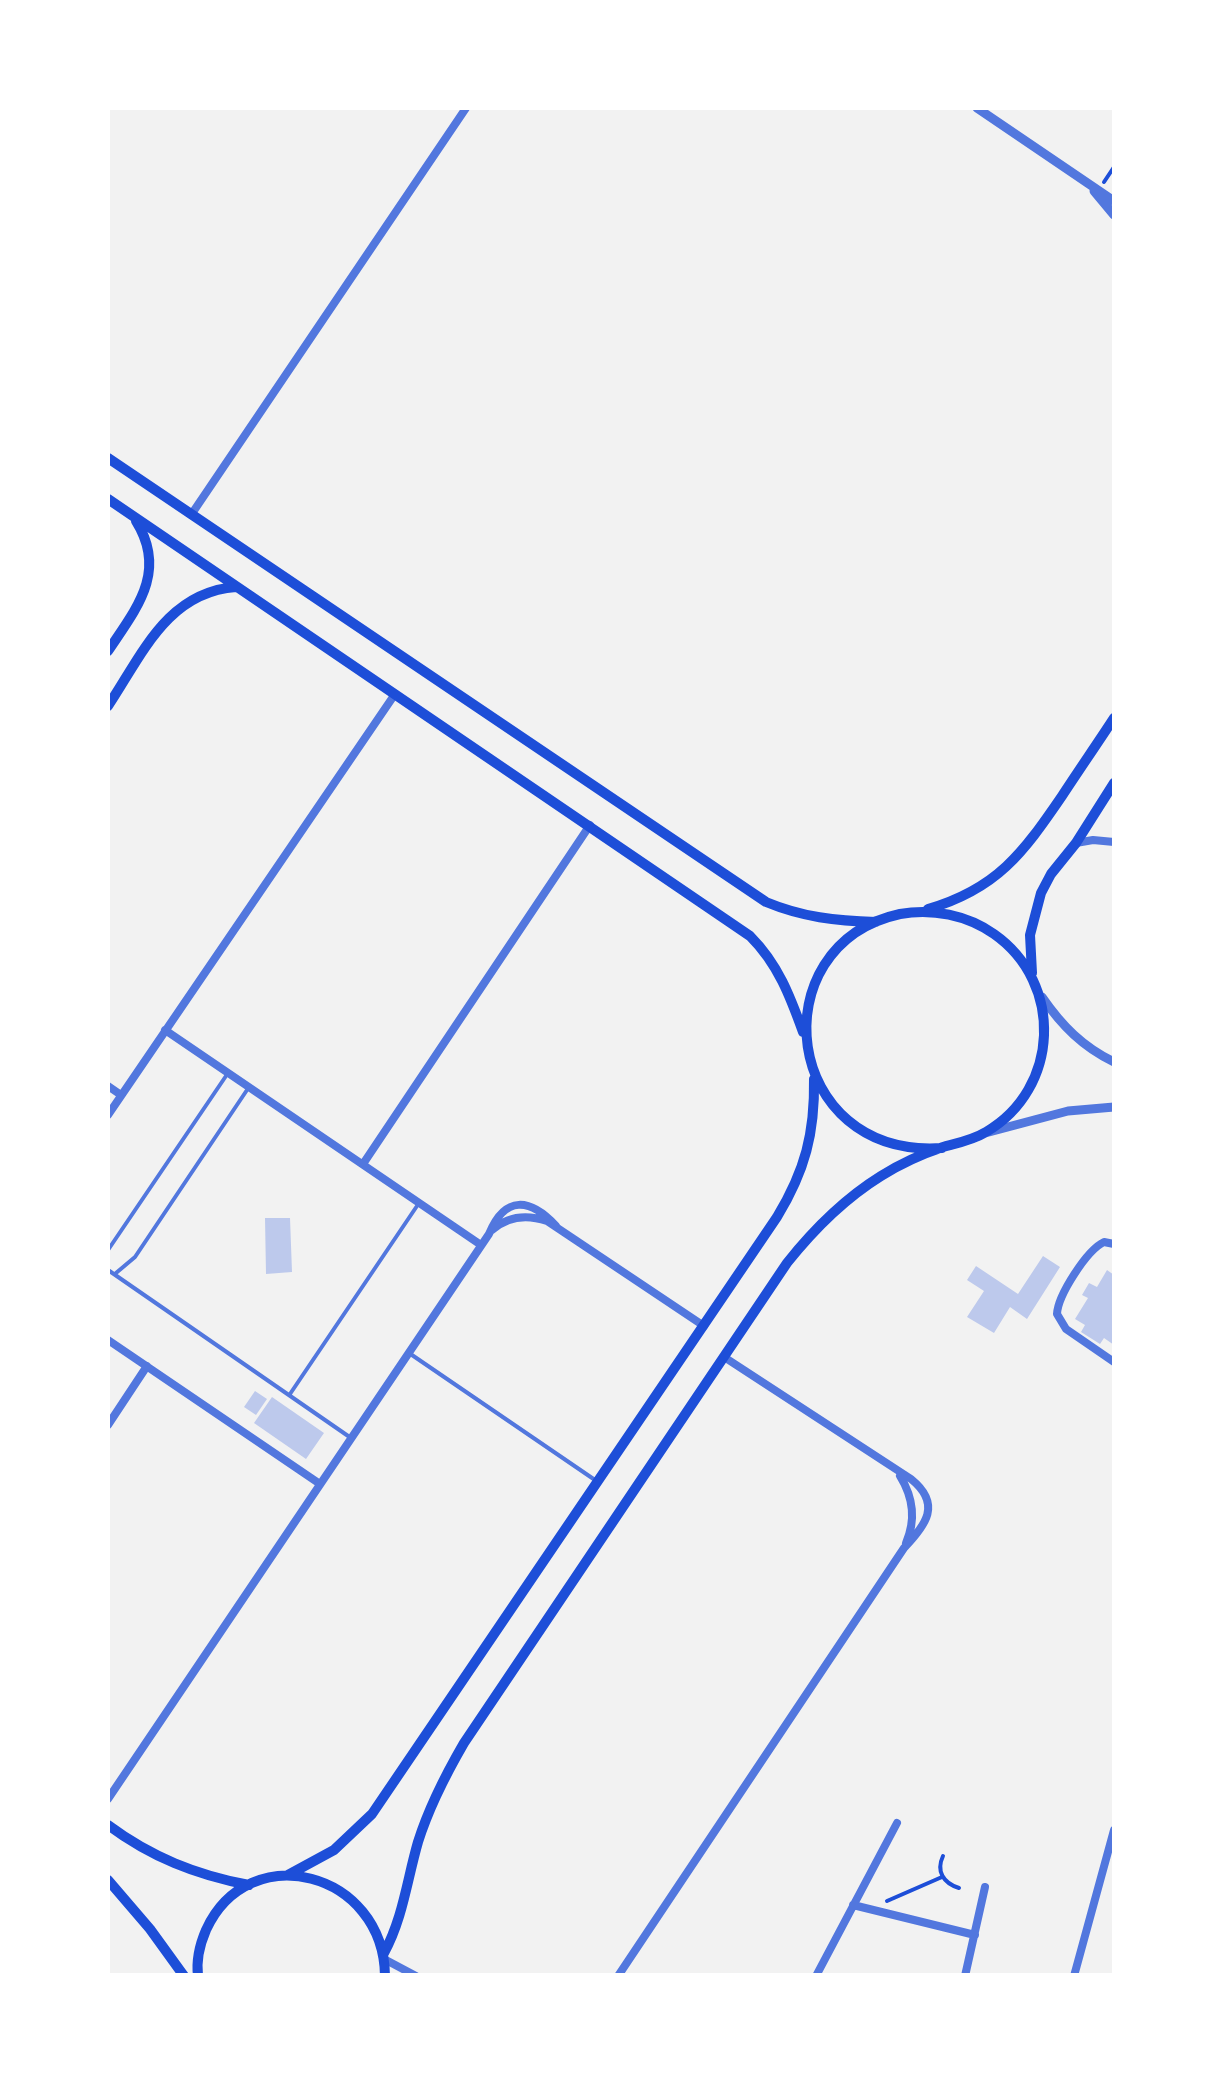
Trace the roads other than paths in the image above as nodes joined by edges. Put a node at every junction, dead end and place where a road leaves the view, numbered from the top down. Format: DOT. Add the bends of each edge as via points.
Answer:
graph roads {
  1 [pos="466,108"];
  2 [pos="976,108"];
  3 [pos="1082,179"];
  4 [pos="1114,202"];
  5 [pos="1114,215"];
  6 [pos="108,458"];
  7 [pos="108,499"];
  8 [pos="190,515"];
  9 [pos="132,516"];
  10 [pos="238,587"];
  11 [pos="108,651"];
  12 [pos="394,694"];
  13 [pos="108,706"];
  14 [pos="1114,718"];
  15 [pos="1114,783"];
  16 [pos="590,825"];
  17 [pos="1114,842"];
  18 [pos="1076,843"];
  19 [pos="920,912"];
  20 [pos="876,922"];
  21 [pos="1032,979"];
  22 [pos="1042,997"];
  23 [pos="166,1030"];
  24 [pos="806,1040"];
  25 [pos="1114,1062"];
  26 [pos="228,1073"];
  27 [pos="814,1073"];
  28 [pos="108,1086"];
  29 [pos="250,1087"];
  30 [pos="121,1094"];
  31 [pos="1114,1107"];
  32 [pos="108,1114"];
  33 [pos="986,1132"];
  34 [pos="942,1148"];
  35 [pos="363,1164"];
  36 [pos="420,1203"];
  37 [pos="1114,1244"];
  38 [pos="480,1245"];
  39 [pos="108,1250"];
  40 [pos="108,1270"];
  41 [pos="114,1275"];
  42 [pos="704,1326"];
  43 [pos="108,1340"];
  44 [pos="409,1353"];
  45 [pos="724,1357"];
  46 [pos="1114,1362"];
  47 [pos="146,1366"];
  48 [pos="289,1395"];
  49 [pos="108,1424"];
  50 [pos="351,1438"];
  51 [pos="897,1472"];
  52 [pos="598,1482"];
  53 [pos="320,1484"];
  54 [pos="904,1548"];
  55 [pos="108,1799"];
  56 [pos="897,1823"];
  57 [pos="108,1825"];
  58 [pos="1114,1830"];
  59 [pos="288,1875"];
  60 [pos="109,1883"];
  61 [pos="249,1885"];
  62 [pos="985,1887"];
  63 [pos="852,1905"];
  64 [pos="975,1935"];
  65 [pos="384,1956"];
  66 [pos="184,1976"];
  67 [pos="198,1976"];
  68 [pos="384,1976"];
  69 [pos="416,1976"];
  70 [pos="618,1976"];
  71 [pos="816,1976"];
  72 [pos="966,1976"];
  73 [pos="1074,1976"];
  1 -- 8 [label="street"];
  2 -- 3 [label="street"];
  3 -- 4 [label="street"];
  3 -- 5 [label="street"];
  6 -- 8 [label="main road"];
  7 -- 9 [label="main road"];
  8 -- 20 [label="main road" via="755,895 815,918"];
  9 -- 10 [label="main road"];
  9 -- 11 [label="main road" via="147,546 148,579"];
  10 -- 12 [label="main road"];
  10 -- 13 [label="main road" via="202,594 171,614"];
  12 -- 16 [label="main road"];
  12 -- 23 [label="street"];
  14 -- 19 [label="main road" via="1017,858 972,892"];
  15 -- 18 [label="main road"];
  16 -- 24 [label="main road" via="766,951"];
  16 -- 35 [label="street"];
  17 -- 18 [label="street"];
  18 -- 21 [label="main road" via="1034,914"];
  19 -- 20 [label="main road"];
  19 -- 21 [label="main road" via="978,924 1010,947"];
  20 -- 24 [label="main road" via="842,945 823,970 810,998"];
  21 -- 22 [label="main road"];
  22 -- 25 [label="street" via="1076,1038"];
  22 -- 33 [label="main road" via="1040,1064 1019,1103"];
  23 -- 26 [label="street"];
  23 -- 30 [label="street"];
  24 -- 27 [label="main road"];
  26 -- 29 [label="street"];
  26 -- 39 [label="lane"];
  27 -- 34 [label="main road" via="832,1104 858,1128 889,1144"];
  27 -- 42 [label="main road" via="811,1134 793,1191"];
  28 -- 30 [label="street"];
  29 -- 35 [label="street"];
  29 -- 41 [label="lane" via="130,1264"];
  30 -- 32 [label="street"];
  31 -- 33 [label="street"];
  33 -- 34 [label="main road"];
  34 -- 45 [label="main road" via="882,1175 830,1214 786,1263"];
  35 -- 36 [label="street"];
  36 -- 38 [label="street"];
  36 -- 48 [label="lane"];
  37 -- 46 [label="street" via="1092,1249 1061,1297 1058,1314 1066,1329"];
  38 -- 42 [label="street" via="502,1210 535,1207"];
  38 -- 44 [label="street"];
  40 -- 41 [label="lane"];
  41 -- 48 [label="lane"];
  42 -- 52 [label="main road"];
  43 -- 47 [label="street"];
  44 -- 50 [label="street"];
  44 -- 52 [label="lane"];
  45 -- 51 [label="street"];
  45 -- 65 [label="main road" via="464,1743 420,1836"];
  47 -- 49 [label="street"];
  47 -- 53 [label="street"];
  48 -- 50 [label="lane"];
  50 -- 53 [label="street"];
  51 -- 54 [label="street" via="912,1509"];
  51 -- 54 [label="street" via="927,1498 924,1524"];
  52 -- 59 [label="main road" via="372,1814 334,1850"];
  53 -- 55 [label="street"];
  54 -- 70 [label="street"];
  56 -- 63 [label="street"];
  57 -- 61 [label="main road" via="184,1869"];
  58 -- 73 [label="street"];
  59 -- 61 [label="main road"];
  59 -- 65 [label="main road" via="340,1889 375,1928"];
  60 -- 66 [label="main road"];
  61 -- 67 [label="main road" via="212,1919 201,1942"];
  62 -- 64 [label="street"];
  63 -- 64 [label="street"];
  63 -- 71 [label="street"];
  64 -- 72 [label="street"];
  65 -- 68 [label="main road"];
  65 -- 69 [label="street"];
}
